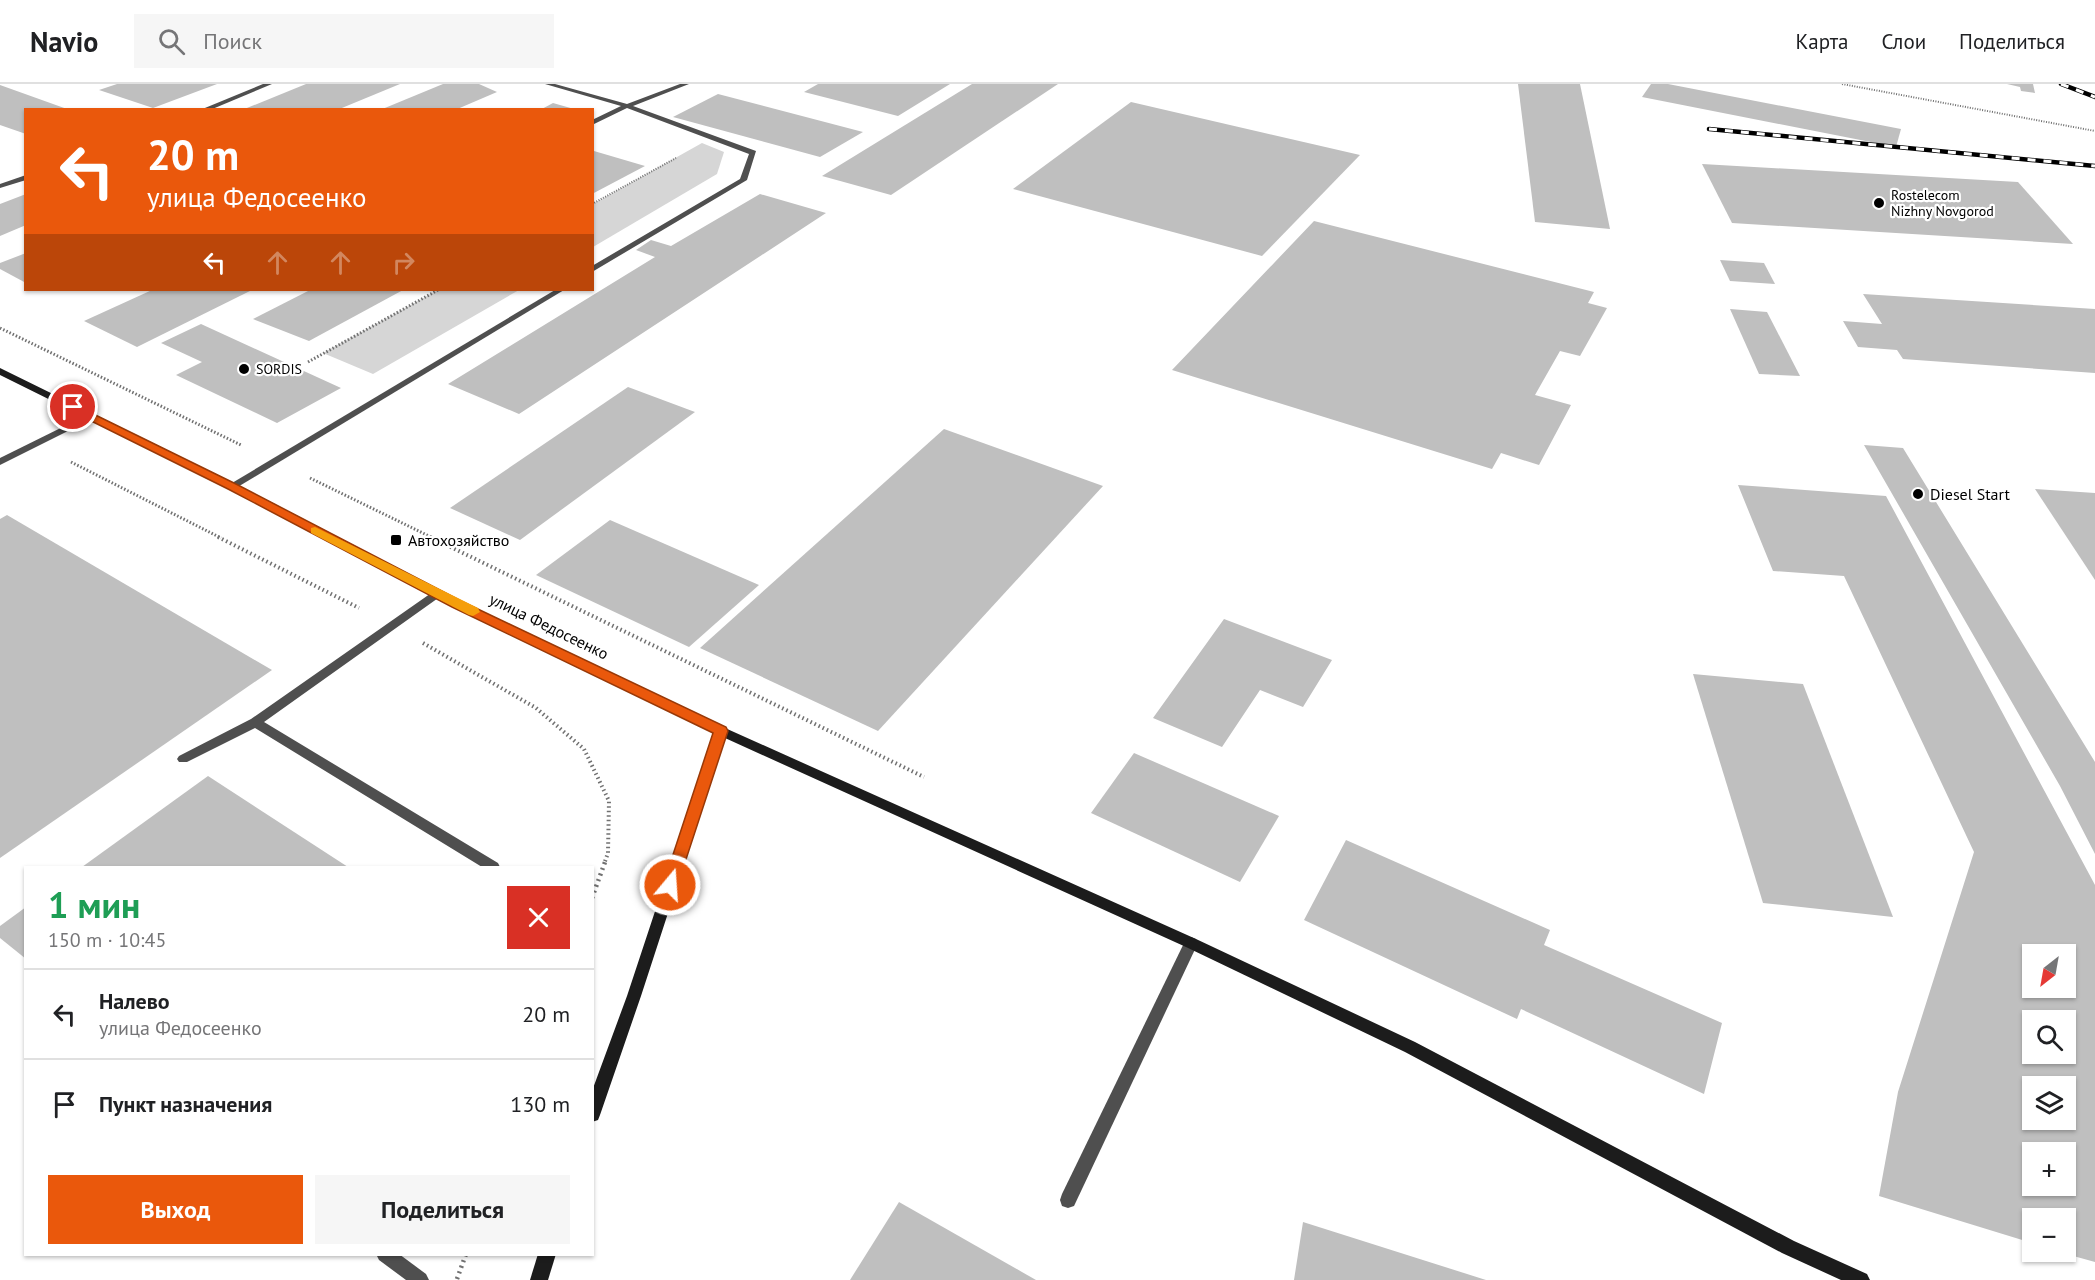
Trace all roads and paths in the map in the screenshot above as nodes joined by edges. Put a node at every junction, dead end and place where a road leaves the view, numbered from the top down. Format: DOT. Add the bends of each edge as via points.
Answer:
graph roads {
  1 [pos="270,84"];
  2 [pos="548,84"];
  3 [pos="686,84"];
  4 [pos="1842,84"];
  5 [pos="627,106"];
  6 [pos="208,108"];
  7 [pos="594,122"];
  8 [pos="2095,131"];
  9 [pos="713,137"];
  10 [pos="24,178"];
  11 [pos="0,186"];
  12 [pos="594,203"];
  13 [pos="594,269"];
  14 [pos="436,291"];
  15 [pos="558,291"];
  16 [pos="0,328"];
  17 [pos="308,362"];
  18 [pos="0,371"];
  19 [pos="91,416"];
  20 [pos="275,461"];
  21 [pos="0,462"];
  22 [pos="232,486"];
  23 [pos="436,594"];
  24 [pos="255,722"];
  25 [pos="721,731"];
  26 [pos="183,759"];
  27 [pos="924,777"];
  28 [pos="491,866"];
  29 [pos="1191,943"];
  30 [pos="594,1109"];
  31 [pos="1068,1200"];
  32 [pos="388,1256"];
  33 [pos="465,1256"];
  34 [pos="546,1256"];
  35 [pos="420,1280"];
  36 [pos="457,1280"];
  37 [pos="539,1280"];
  38 [pos="1861,1280"];
  1 -- 6 [label="lane"];
  2 -- 5 [label="lane"];
  3 -- 5 [label="lane"];
  4 -- 8 [label="path"];
  5 -- 7 [label="lane"];
  5 -- 9 [label="lane"];
  9 -- 12 [label="path"];
  9 -- 13 [label="lane" via="753,153 742,180"];
  10 -- 11 [label="lane"];
  14 -- 17 [label="path"];
  15 -- 20 [label="lane"];
  16 -- 20 [label="path"];
  18 -- 19 [label="main road, улица Федосеенко"];
  19 -- 21 [label="lane"];
  19 -- 22 [label="main road, улица Федосеенко"];
  20 -- 22 [label="lane"];
  20 -- 27 [label="path"];
  22 -- 23 [label="main road, улица Федосеенко"];
  23 -- 24 [label="lane"];
  23 -- 25 [label="main road, улица Федосеенко"];
  24 -- 26 [label="lane"];
  24 -- 28 [label="lane"];
  25 -- 29 [label="main road, улица Федосеенко"];
  25 -- 30 [label="main road"];
  29 -- 31 [label="lane"];
  29 -- 38 [label="main road, улица Федосеенко" via="1410,1047 1788,1247"];
  32 -- 35 [label="lane"];
  33 -- 36 [label="path"];
  34 -- 37 [label="main road"];
}
